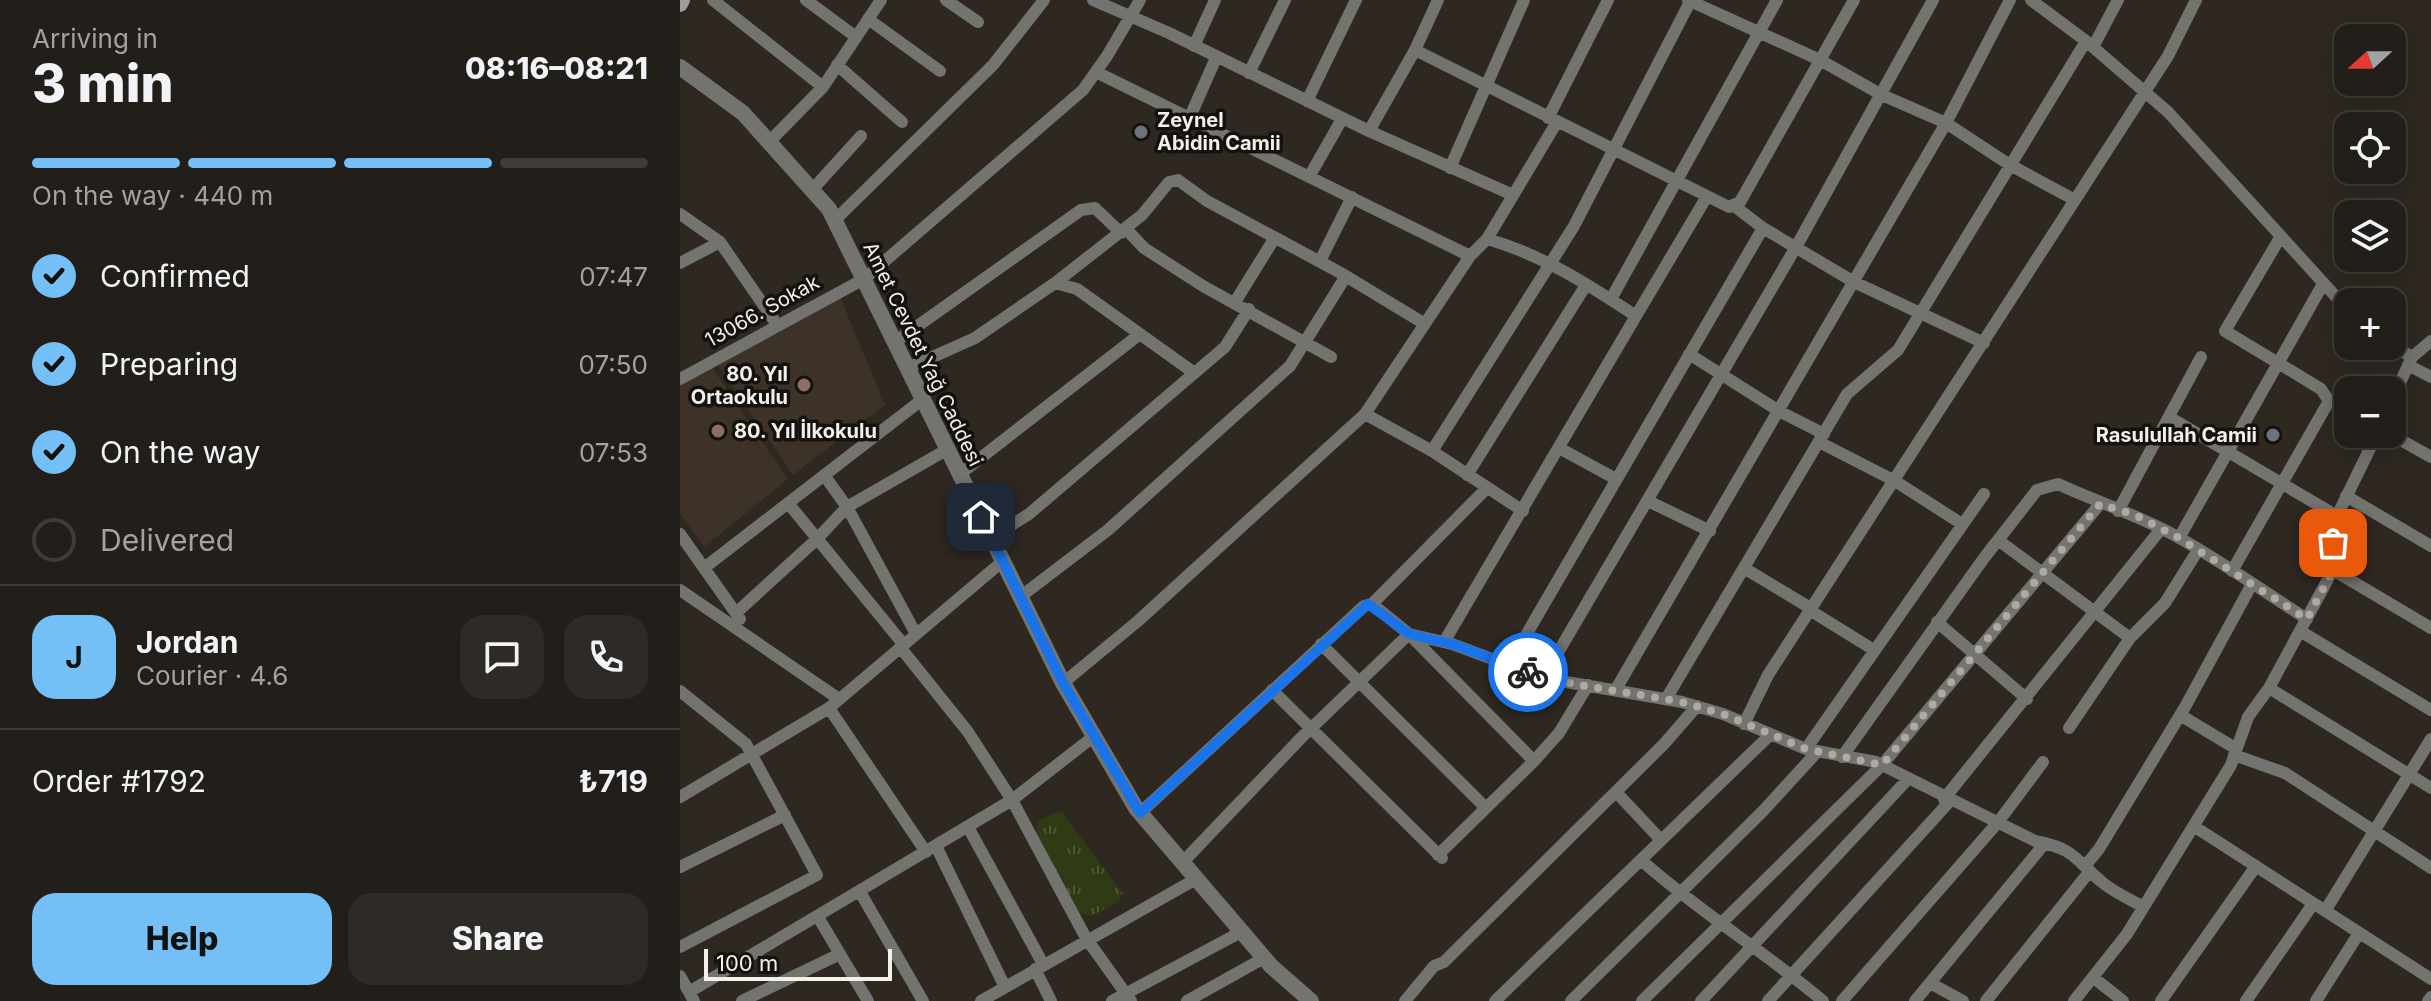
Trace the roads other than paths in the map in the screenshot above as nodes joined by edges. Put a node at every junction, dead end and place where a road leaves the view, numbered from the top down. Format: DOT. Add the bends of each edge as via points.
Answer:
graph roads {
  1 [pos="713,0"];
  2 [pos="806,0"];
  3 [pos="881,0"];
  4 [pos="946,0"];
  5 [pos="1044,0"];
  6 [pos="1093,0"];
  7 [pos="1140,0"];
  8 [pos="1215,0"];
  9 [pos="1285,0"];
  10 [pos="1356,0"];
  11 [pos="1438,0"];
  12 [pos="1524,0"];
  13 [pos="1608,0"];
  14 [pos="1690,0"];
  15 [pos="1777,0"];
  16 [pos="1854,0"];
  17 [pos="1933,0"];
  18 [pos="2010,0"];
  19 [pos="2118,0"];
  20 [pos="2196,0"];
  21 [pos="2036,2"];
  22 [pos="1130,18"];
  23 [pos="868,19"];
  24 [pos="978,22"];
  25 [pos="1760,32"];
  26 [pos="856,37"];
  27 [pos="2090,44"];
  28 [pos="1194,46"];
  29 [pos="1415,50"];
  30 [pos="1216,58"];
  31 [pos="1820,60"];
  32 [pos="837,65"];
  33 [pos="680,67"];
  34 [pos="940,71"];
  35 [pos="1096,72"];
  36 [pos="1249,73"];
  37 [pos="823,87"];
  38 [pos="1488,88"];
  39 [pos="2144,91"];
  40 [pos="1882,95"];
  41 [pos="1307,101"];
  42 [pos="1189,119"];
  43 [pos="1342,119"];
  44 [pos="1553,120"];
  45 [pos="902,122"];
  46 [pos="1946,123"];
  47 [pos="1369,131"];
  48 [pos="861,136"];
  49 [pos="769,142"];
  50 [pos="1614,152"];
  51 [pos="2010,165"];
  52 [pos="1450,168"];
  53 [pos="1309,177"];
  54 [pos="1675,182"];
  55 [pos="812,190"];
  56 [pos="1513,195"];
  57 [pos="1352,197"];
  58 [pos="1706,198"];
  59 [pos="2075,200"];
  60 [pos="1733,205"];
  61 [pos="680,214"];
  62 [pos="835,220"];
  63 [pos="1763,228"];
  64 [pos="1123,231"];
  65 [pos="2281,236"];
  66 [pos="1274,239"];
  67 [pos="1487,239"];
  68 [pos="720,242"];
  69 [pos="1796,247"];
  70 [pos="1470,256"];
  71 [pos="1320,261"];
  72 [pos="680,263"];
  73 [pos="1548,263"];
  74 [pos="1346,276"];
  75 [pos="864,279"];
  76 [pos="1854,282"];
  77 [pos="1055,283"];
  78 [pos="2323,284"];
  79 [pos="1586,285"];
  80 [pos="2334,295"];
  81 [pos="1611,299"];
  82 [pos="1235,302"];
  83 [pos="1249,309"];
  84 [pos="1636,316"];
  85 [pos="1921,316"];
  86 [pos="1425,324"];
  87 [pos="778,326"];
  88 [pos="1140,334"];
  89 [pos="2431,341"];
  90 [pos="895,342"];
  91 [pos="1306,343"];
  92 [pos="1984,343"];
  93 [pos="1689,354"];
  94 [pos="1331,357"];
  95 [pos="2201,357"];
  96 [pos="2406,357"];
  97 [pos="2410,361"];
  98 [pos="2278,364"];
  99 [pos="908,368"];
  100 [pos="1193,372"];
  101 [pos="1721,376"];
  102 [pos="2403,376"];
  103 [pos="2431,377"];
  104 [pos="680,379"];
  105 [pos="923,399"];
  106 [pos="1779,411"];
  107 [pos="1365,414"];
  108 [pos="2169,417"];
  109 [pos="1821,438"];
  110 [pos="2406,443"];
  111 [pos="1559,448"];
  112 [pos="2370,448"];
  113 [pos="948,449"];
  114 [pos="1432,451"];
  115 [pos="2227,453"];
  116 [pos="2431,457"];
  117 [pos="960,474"];
  118 [pos="824,475"];
  119 [pos="1467,475"];
  120 [pos="1616,479"];
  121 [pos="1895,481"];
  122 [pos="2282,485"];
  123 [pos="1487,488"];
  124 [pos="1984,494"];
  125 [pos="2346,496"];
  126 [pos="1648,501"];
  127 [pos="788,503"];
  128 [pos="2100,504"];
  129 [pos="847,507"];
  130 [pos="1523,511"];
  131 [pos="2118,511"];
  132 [pos="2337,516"];
  133 [pos="1962,524"];
  134 [pos="2161,529"];
  135 [pos="1710,531"];
  136 [pos="680,534"];
  137 [pos="991,538"];
  138 [pos="2179,538"];
  139 [pos="817,539"];
  140 [pos="1998,540"];
  141 [pos="2431,546"];
  142 [pos="2198,550"];
  143 [pos="1003,561"];
  144 [pos="704,568"];
  145 [pos="1744,568"];
  146 [pos="2044,570"];
  147 [pos="2333,570"];
  148 [pos="2232,571"];
  149 [pos="2252,584"];
  150 [pos="680,590"];
  151 [pos="1020,597"];
  152 [pos="1372,604"];
  153 [pos="1811,610"];
  154 [pos="2097,612"];
  155 [pos="736,613"];
  156 [pos="2307,619"];
  157 [pos="1937,622"];
  158 [pos="2431,628"];
  159 [pos="2300,631"];
  160 [pos="916,634"];
  161 [pos="1409,634"];
  162 [pos="753,637"];
  163 [pos="2130,638"];
  164 [pos="1444,642"];
  165 [pos="1321,644"];
  166 [pos="902,646"];
  167 [pos="1874,650"];
  168 [pos="1974,657"];
  169 [pos="1508,666"];
  170 [pos="1543,678"];
  171 [pos="1359,682"];
  172 [pos="1063,683"];
  173 [pos="1588,685"];
  174 [pos="2269,688"];
  175 [pos="1616,689"];
  176 [pos="1272,690"];
  177 [pos="680,691"];
  178 [pos="1666,699"];
  179 [pos="2027,699"];
  180 [pos="834,703"];
  181 [pos="1697,706"];
  182 [pos="2431,710"];
  183 [pos="2180,715"];
  184 [pos="1744,724"];
  185 [pos="2069,728"];
  186 [pos="1310,729"];
  187 [pos="1769,736"];
  188 [pos="1093,737"];
  189 [pos="2431,739"];
  190 [pos="1811,750"];
  191 [pos="2234,752"];
  192 [pos="751,755"];
  193 [pos="1842,757"];
  194 [pos="1534,761"];
  195 [pos="2043,762"];
  196 [pos="1882,765"];
  197 [pos="2410,774"];
  198 [pos="1909,778"];
  199 [pos="2431,788"];
  200 [pos="1616,792"];
  201 [pos="680,797"];
  202 [pos="1012,800"];
  203 [pos="1947,800"];
  204 [pos="1485,807"];
  205 [pos="1140,813"];
  206 [pos="785,815"];
  207 [pos="1999,821"];
  208 [pos="968,827"];
  209 [pos="2195,827"];
  210 [pos="2375,831"];
  211 [pos="1661,840"];
  212 [pos="2045,843"];
  213 [pos="931,849"];
  214 [pos="1641,860"];
  215 [pos="1182,863"];
  216 [pos="2256,866"];
  217 [pos="680,867"];
  218 [pos="2088,868"];
  219 [pos="2431,868"];
  220 [pos="1196,879"];
  221 [pos="860,892"];
  222 [pos="1679,894"];
  223 [pos="2313,904"];
  224 [pos="2142,906"];
  225 [pos="2325,911"];
  226 [pos="818,917"];
  227 [pos="1722,921"];
  228 [pos="1241,932"];
  229 [pos="2359,933"];
  230 [pos="1086,938"];
  231 [pos="1753,945"];
  232 [pos="680,947"];
  233 [pos="840,954"];
  234 [pos="1264,958"];
  235 [pos="1039,967"];
  236 [pos="1792,975"];
  237 [pos="680,976"];
  238 [pos="2094,978"];
  239 [pos="2431,979"];
  240 [pos="1930,983"];
  241 [pos="1005,987"];
  242 [pos="692,997"];
  243 [pos="1128,997"];
  244 [pos="742,1001"];
  245 [pos="867,1001"];
  246 [pos="923,1001"];
  247 [pos="981,1001"];
  248 [pos="1051,1001"];
  249 [pos="1112,1001"];
  250 [pos="1187,1001"];
  251 [pos="1311,1001"];
  252 [pos="1405,1001"];
  253 [pos="1495,1001"];
  254 [pos="1571,1001"];
  255 [pos="1642,1001"];
  256 [pos="1701,1001"];
  257 [pos="1768,1001"];
  258 [pos="1823,1001"];
  259 [pos="1842,1001"];
  260 [pos="1915,1001"];
  261 [pos="1963,1001"];
  262 [pos="1986,1001"];
  263 [pos="2074,1001"];
  264 [pos="2123,1001"];
  265 [pos="2161,1001"];
  266 [pos="2246,1001"];
  267 [pos="2316,1001"];
  1 -- 37 [label="street"];
  2 -- 26 [label="street"];
  3 -- 23 [label="street"];
  4 -- 24 [label="street"];
  5 -- 62 [label="street" via="993,65"];
  6 -- 22 [label="street"];
  7 -- 22 [label="street, 13066. Sokak"];
  8 -- 28 [label="street"];
  9 -- 36 [label="street"];
  10 -- 41 [label="street"];
  11 -- 29 [label="street"];
  12 -- 38 [label="street"];
  13 -- 44 [label="street"];
  14 -- 25 [label="street"];
  14 -- 50 [label="street"];
  15 -- 25 [label="street"];
  16 -- 31 [label="street"];
  17 -- 40 [label="street"];
  18 -- 46 [label="street"];
  19 -- 27 [label="street"];
  20 -- 39 [label="street"];
  21 -- 27 [label="street"];
  22 -- 28 [label="street"];
  22 -- 35 [label="street, 13066. Sokak"];
  23 -- 26 [label="street"];
  23 -- 34 [label="street"];
  25 -- 31 [label="street"];
  25 -- 54 [label="street"];
  26 -- 32 [label="street"];
  27 -- 39 [label="street"];
  27 -- 51 [label="street"];
  28 -- 30 [label="street"];
  29 -- 38 [label="street"];
  29 -- 47 [label="street"];
  30 -- 36 [label="street"];
  30 -- 42 [label="street"];
  31 -- 40 [label="street"];
  31 -- 60 [label="street" via="1740,202"];
  32 -- 37 [label="street"];
  32 -- 45 [label="street"];
  33 -- 49 [label="street, Amet Cevdet Yağ Caddesi" via="743,113"];
  35 -- 42 [label="street"];
  35 -- 75 [label="street, 13066. Sokak" via="1083,90"];
  36 -- 41 [label="street"];
  37 -- 49 [label="street"];
  38 -- 44 [label="street"];
  38 -- 52 [label="street"];
  39 -- 59 [label="street"];
  39 -- 65 [label="street"];
  40 -- 46 [label="street"];
  40 -- 69 [label="street"];
  41 -- 43 [label="street"];
  42 -- 53 [label="street"];
  43 -- 47 [label="street"];
  43 -- 53 [label="street"];
  44 -- 50 [label="street"];
  44 -- 56 [label="street"];
  46 -- 51 [label="street"];
  46 -- 76 [label="street"];
  47 -- 52 [label="street"];
  48 -- 55 [label="street"];
  49 -- 55 [label="street, Amet Cevdet Yağ Caddesi"];
  50 -- 54 [label="street"];
  50 -- 73 [label="street"];
  51 -- 59 [label="street"];
  51 -- 85 [label="street"];
  52 -- 56 [label="street"];
  53 -- 57 [label="street"];
  54 -- 58 [label="street"];
  54 -- 81 [label="street"];
  55 -- 62 [label="street, Amet Cevdet Yağ Caddesi"];
  56 -- 67 [label="street"];
  57 -- 70 [label="street"];
  57 -- 71 [label="street"];
  58 -- 60 [label="street"];
  58 -- 84 [label="street"];
  59 -- 92 [label="street"];
  60 -- 63 [label="street"];
  61 -- 68 [label="street"];
  62 -- 75 [label="street, Amet Cevdet Yağ Caddesi"];
  63 -- 69 [label="street"];
  63 -- 93 [label="street"];
  64 -- 66 [label="street" via="1169,182 1178,180"];
  64 -- 77 [label="street"];
  64 -- 82 [label="street"];
  64 -- 90 [label="street" via="1095,208 1081,210"];
  65 -- 78 [label="street"];
  65 -- 98 [label="street" via="2225,331"];
  66 -- 71 [label="street"];
  66 -- 82 [label="street"];
  67 -- 70 [label="street"];
  67 -- 73 [label="street"];
  68 -- 72 [label="street"];
  68 -- 87 [label="street"];
  69 -- 76 [label="street"];
  69 -- 101 [label="street"];
  70 -- 86 [label="street"];
  71 -- 74 [label="street"];
  73 -- 79 [label="street"];
  73 -- 114 [label="street"];
  74 -- 86 [label="street"];
  74 -- 91 [label="street"];
  75 -- 87 [label="street, 13066. Sokak"];
  75 -- 90 [label="street, Amet Cevdet Yağ Caddesi"];
  76 -- 85 [label="street"];
  76 -- 106 [label="street"];
  77 -- 88 [label="street" via="1077,289"];
  77 -- 99 [label="street" via="975,338"];
  78 -- 80 [label="street"];
  78 -- 98 [label="street"];
  79 -- 81 [label="street"];
  79 -- 119 [label="street"];
  81 -- 84 [label="street"];
  82 -- 83 [label="street"];
  83 -- 91 [label="street"];
  83 -- 100 [label="street" via="1225,347"];
  84 -- 111 [label="street"];
  85 -- 92 [label="street"];
  85 -- 109 [label="street" via="1898,350 1847,394"];
  86 -- 107 [label="street"];
  87 -- 104 [label="street, 13066. Sokak"];
  88 -- 100 [label="street"];
  88 -- 117 [label="street"];
  89 -- 97 [label="street"];
  90 -- 99 [label="street, Amet Cevdet Yağ Caddesi"];
  91 -- 94 [label="street"];
  91 -- 151 [label="street" via="1280,376 1108,530"];
  92 -- 121 [label="street"];
  93 -- 101 [label="street"];
  93 -- 120 [label="street"];
  95 -- 108 [label="street"];
  96 -- 97 [label="street"];
  97 -- 102 [label="street"];
  97 -- 103 [label="street"];
  98 -- 115 [label="street"];
  98 -- 122 [label="street" via="2321,389 2329,401"];
  99 -- 105 [label="street, Amet Cevdet Yağ Caddesi"];
  100 -- 137 [label="street" via="1029,514"];
  101 -- 106 [label="street"];
  101 -- 126 [label="street"];
  105 -- 113 [label="street, Amet Cevdet Yağ Caddesi"];
  105 -- 118 [label="street"];
  106 -- 109 [label="street"];
  106 -- 135 [label="street"];
  107 -- 114 [label="street"];
  107 -- 172 [label="street"];
  108 -- 115 [label="street"];
  108 -- 131 [label="street"];
  109 -- 121 [label="street"];
  109 -- 145 [label="street"];
  110 -- 116 [label="street"];
  111 -- 120 [label="street"];
  111 -- 130 [label="street"];
  112 -- 125 [label="street"];
  113 -- 117 [label="street, Amet Cevdet Yağ Caddesi"];
  113 -- 129 [label="street"];
  114 -- 119 [label="street"];
  115 -- 122 [label="street"];
  115 -- 138 [label="street"];
  117 -- 137 [label="street, Amet Cevdet Yağ Caddesi"];
  118 -- 127 [label="street"];
  118 -- 129 [label="street"];
  119 -- 123 [label="street"];
  120 -- 169 [label="street"];
  121 -- 133 [label="street"];
  121 -- 153 [label="street"];
  122 -- 132 [label="street"];
  122 -- 148 [label="street"];
  123 -- 130 [label="street"];
  123 -- 152 [label="street"];
  124 -- 133 [label="street"];
  125 -- 132 [label="street"];
  125 -- 141 [label="street"];
  126 -- 135 [label="street"];
  126 -- 170 [label="street"];
  127 -- 139 [label="street"];
  127 -- 144 [label="street"];
  128 -- 131 [label="street"];
  128 -- 140 [label="street" via="2058,484 2037,490"];
  128 -- 146 [label="street"];
  129 -- 139 [label="street"];
  129 -- 160 [label="street"];
  130 -- 164 [label="street"];
  131 -- 134 [label="street"];
  132 -- 147 [label="street"];
  133 -- 167 [label="street"];
  134 -- 138 [label="street"];
  134 -- 154 [label="street"];
  135 -- 175 [label="street"];
  136 -- 144 [label="street"];
  137 -- 143 [label="street, Amet Cevdet Yağ Caddesi"];
  138 -- 142 [label="street"];
  139 -- 155 [label="street"];
  139 -- 166 [label="street"];
  140 -- 146 [label="street"];
  140 -- 157 [label="street"];
  142 -- 148 [label="street"];
  142 -- 163 [label="street" via="2165,603"];
  143 -- 151 [label="street, Amet Cevdet Yağ Caddesi"];
  143 -- 160 [label="street"];
  144 -- 155 [label="street"];
  145 -- 153 [label="street"];
  145 -- 178 [label="street"];
  146 -- 154 [label="street"];
  146 -- 168 [label="street"];
  147 -- 156 [label="street"];
  147 -- 158 [label="street"];
  148 -- 149 [label="street"];
  149 -- 156 [label="street"];
  149 -- 183 [label="street"];
  150 -- 162 [label="street"];
  151 -- 172 [label="street, Amet Cevdet Yağ Caddesi"];
  152 -- 161 [label="street"];
  152 -- 165 [label="street"];
  153 -- 167 [label="street"];
  153 -- 184 [label="street" via="1768,675"];
  154 -- 163 [label="street"];
  154 -- 179 [label="street"];
  155 -- 162 [label="street"];
  156 -- 159 [label="street"];
  157 -- 168 [label="street"];
  157 -- 193 [label="street"];
  159 -- 174 [label="street"];
  159 -- 182 [label="street"];
  160 -- 166 [label="street"];
  161 -- 164 [label="street"];
  161 -- 171 [label="street"];
  161 -- 194 [label="street"];
  162 -- 180 [label="street"];
  163 -- 185 [label="street"];
  164 -- 169 [label="street"];
  165 -- 171 [label="street"];
  165 -- 176 [label="street"];
  166 -- 180 [label="street"];
  166 -- 202 [label="street"];
  167 -- 190 [label="street"];
  168 -- 179 [label="street"];
  168 -- 196 [label="street"];
  169 -- 170 [label="street"];
  170 -- 173 [label="street"];
  171 -- 186 [label="street"];
  171 -- 204 [label="street"];
  172 -- 188 [label="street, Amet Cevdet Yağ Caddesi"];
  173 -- 175 [label="street"];
  173 -- 194 [label="street" via="1559,733"];
  174 -- 191 [label="street" via="2248,717"];
  174 -- 197 [label="street"];
  175 -- 178 [label="street"];
  176 -- 186 [label="street"];
  176 -- 205 [label="street"];
  177 -- 192 [label="street" via="746,744"];
  178 -- 181 [label="street"];
  179 -- 203 [label="street"];
  180 -- 192 [label="street"];
  180 -- 213 [label="street"];
  181 -- 184 [label="street"];
  181 -- 200 [label="street"];
  183 -- 191 [label="street"];
  183 -- 218 [label="street"];
  184 -- 187 [label="street"];
  186 -- 204 [label="street" via="1440,856"];
  186 -- 215 [label="street"];
  187 -- 190 [label="street"];
  187 -- 211 [label="street"];
  188 -- 202 [label="street"];
  188 -- 205 [label="street, Amet Cevdet Yağ Caddesi"];
  189 -- 197 [label="street"];
  190 -- 193 [label="street"];
  190 -- 222 [label="street"];
  191 -- 209 [label="street"];
  191 -- 210 [label="street" via="2285,773"];
  192 -- 201 [label="street"];
  192 -- 206 [label="street"];
  193 -- 196 [label="street"];
  194 -- 204 [label="street"];
  195 -- 207 [label="street"];
  196 -- 198 [label="street"];
  196 -- 227 [label="street"];
  197 -- 199 [label="street"];
  197 -- 210 [label="street"];
  198 -- 203 [label="street"];
  198 -- 231 [label="street"];
  200 -- 211 [label="street"];
  200 -- 252 [label="street" via="1444,962 1434,966"];
  202 -- 208 [label="street"];
  202 -- 230 [label="street"];
  203 -- 207 [label="street"];
  203 -- 236 [label="street"];
  205 -- 215 [label="street, Amet Cevdet Yağ Caddesi"];
  206 -- 217 [label="street"];
  206 -- 232 [label="street" via="817,875"];
  207 -- 212 [label="street"];
  207 -- 259 [label="street"];
  208 -- 213 [label="street"];
  208 -- 235 [label="street"];
  209 -- 216 [label="street"];
  209 -- 224 [label="street"];
  210 -- 219 [label="street"];
  210 -- 225 [label="street"];
  211 -- 214 [label="street"];
  212 -- 218 [label="street" via="2076,855"];
  212 -- 240 [label="street"];
  213 -- 221 [label="street"];
  213 -- 241 [label="street"];
  214 -- 222 [label="street"];
  214 -- 253 [label="street"];
  215 -- 220 [label="street, Amet Cevdet Yağ Caddesi"];
  216 -- 223 [label="street"];
  216 -- 265 [label="street"];
  218 -- 224 [label="street" via="2106,886"];
  218 -- 262 [label="street"];
  220 -- 228 [label="street, Amet Cevdet Yağ Caddesi"];
  220 -- 230 [label="street"];
  221 -- 226 [label="street"];
  221 -- 246 [label="street"];
  222 -- 227 [label="street"];
  222 -- 254 [label="street"];
  223 -- 225 [label="street"];
  223 -- 266 [label="street"];
  224 -- 238 [label="street"];
  225 -- 229 [label="street"];
  226 -- 233 [label="street"];
  226 -- 242 [label="street"];
  227 -- 231 [label="street"];
  227 -- 255 [label="street"];
  228 -- 234 [label="street, Amet Cevdet Yağ Caddesi"];
  228 -- 243 [label="street"];
  229 -- 239 [label="street"];
  229 -- 267 [label="street"];
  230 -- 235 [label="street"];
  230 -- 243 [label="street"];
  231 -- 236 [label="street"];
  231 -- 256 [label="street"];
  233 -- 244 [label="street"];
  233 -- 245 [label="street"];
  234 -- 250 [label="street"];
  234 -- 251 [label="street, Amet Cevdet Yağ Caddesi"];
  235 -- 241 [label="street"];
  235 -- 248 [label="street"];
  236 -- 257 [label="street"];
  236 -- 258 [label="street"];
  237 -- 242 [label="street"];
  238 -- 263 [label="street"];
  238 -- 264 [label="street"];
  240 -- 260 [label="street"];
  240 -- 261 [label="street"];
  241 -- 247 [label="street"];
  243 -- 249 [label="street"];
}
